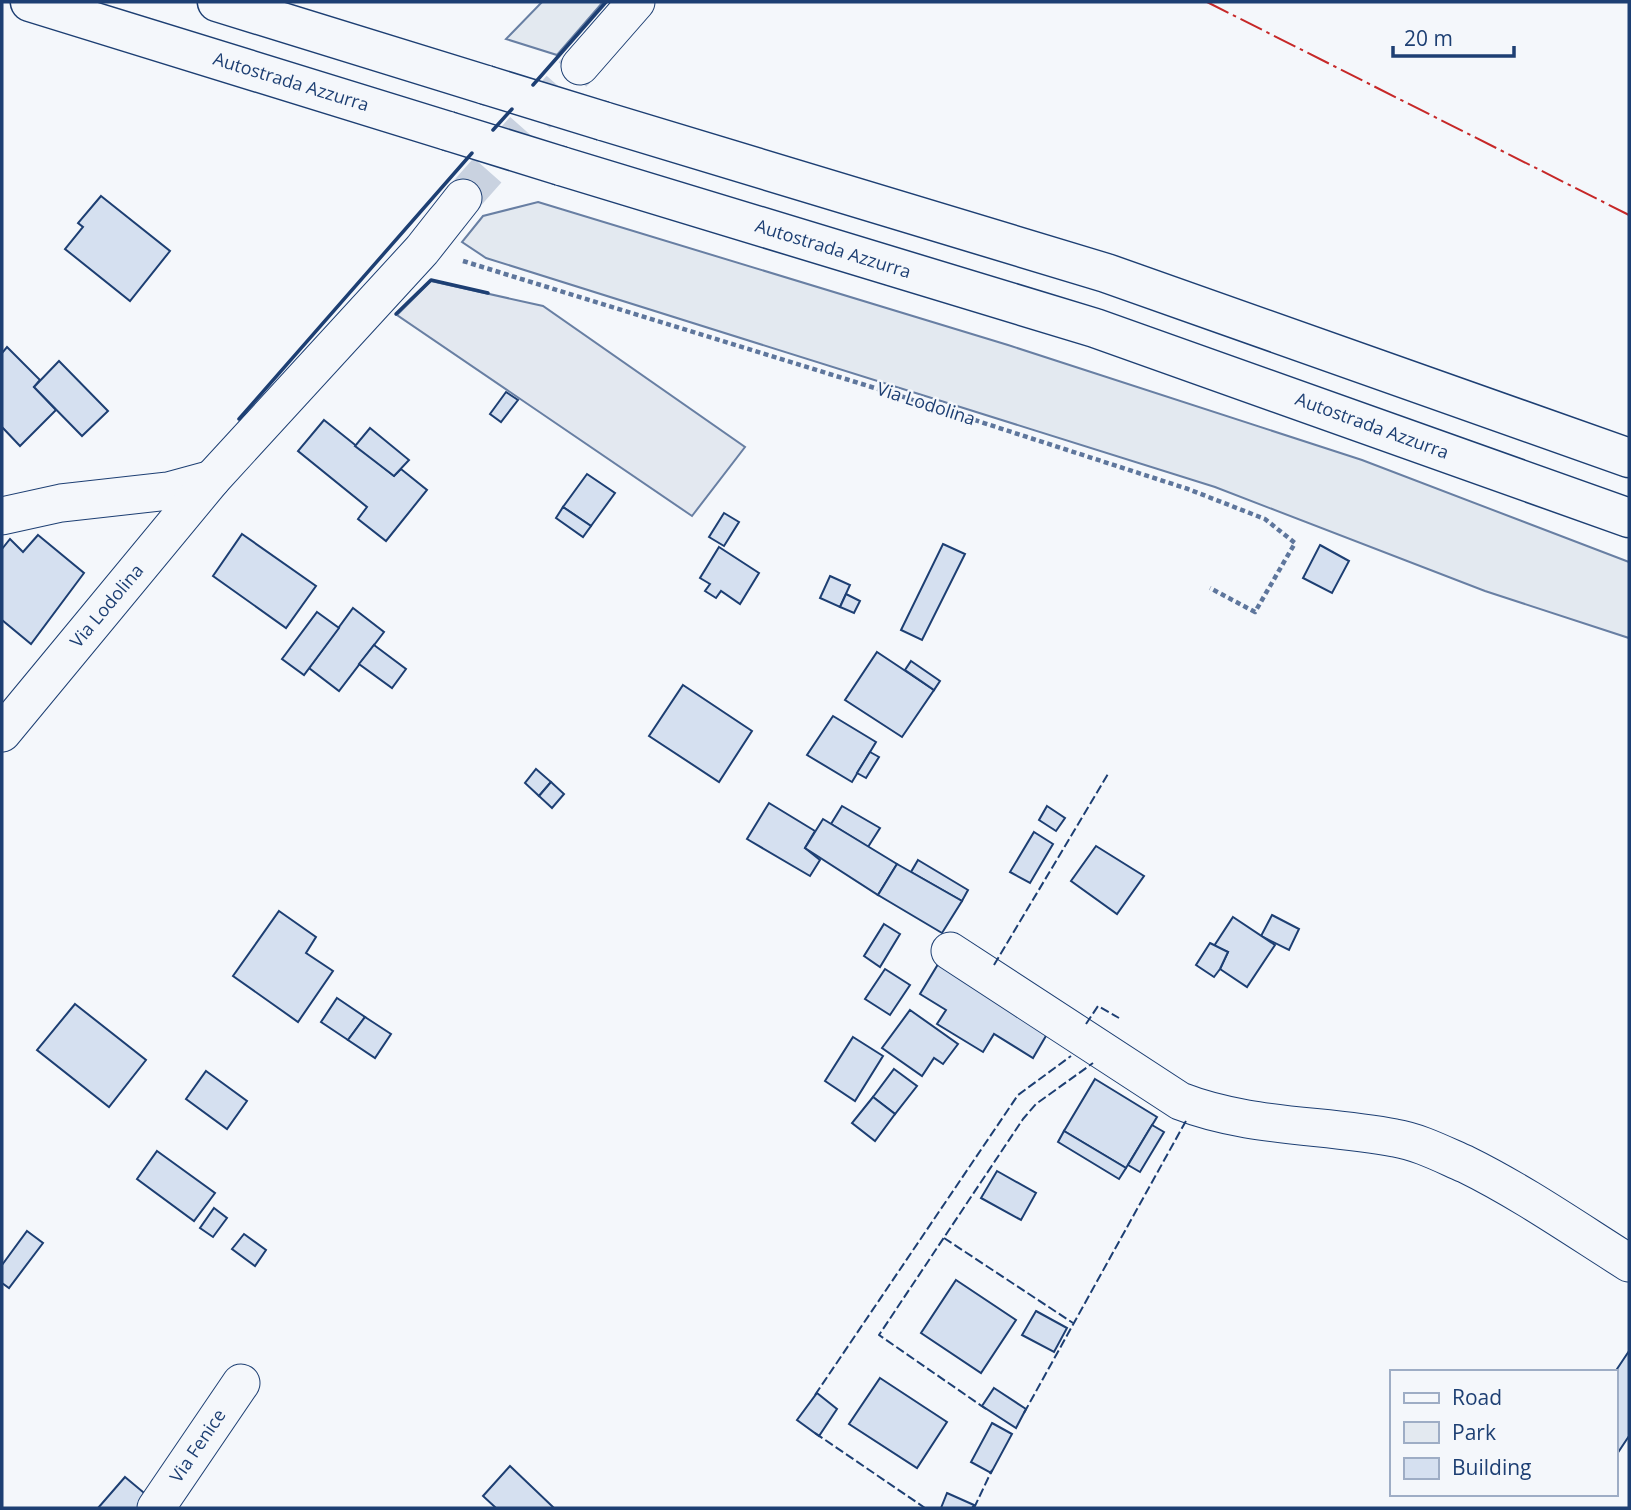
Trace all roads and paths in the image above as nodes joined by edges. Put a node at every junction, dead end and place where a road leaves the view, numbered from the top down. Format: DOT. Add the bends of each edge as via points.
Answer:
graph roads {
  1 [pos="30,2"];
  2 [pos="217,2"];
  3 [pos="636,2"];
  4 [pos="580,66"];
  5 [pos="463,198"];
  6 [pos="422,250"];
  7 [pos="1629,458"];
  8 [pos="212,479"];
  9 [pos="2,516"];
  10 [pos="1629,518"];
  11 [pos="1210,587"];
  12 [pos="2,733"];
  13 [pos="950,951"];
  14 [pos="1629,1263"];
  15 [pos="241,1383"];
  16 [pos="156,1508"];
  1 -- 10 [label="highway, Autostrada Azzurra, bridge" via="1095,328"];
  2 -- 7 [label="highway, bridge" via="1106,273"];
  3 -- 4 [label="street"];
  5 -- 6 [label="street, Via Lodolina"];
  6 -- 8 [label="street, Via Lodolina"];
  6 -- 11 [label="path, Via Lodolina" via="1188,489 1265,519 1295,543 1255,612"];
  8 -- 9 [label="street" via="168,491 61,503"];
  8 -- 12 [label="street, Via Lodolina"];
  13 -- 14 [label="street" via="1180,1101 1241,1119 1396,1138 1438,1151 1498,1180"];
  15 -- 16 [label="street, Via Fenice"];
}
